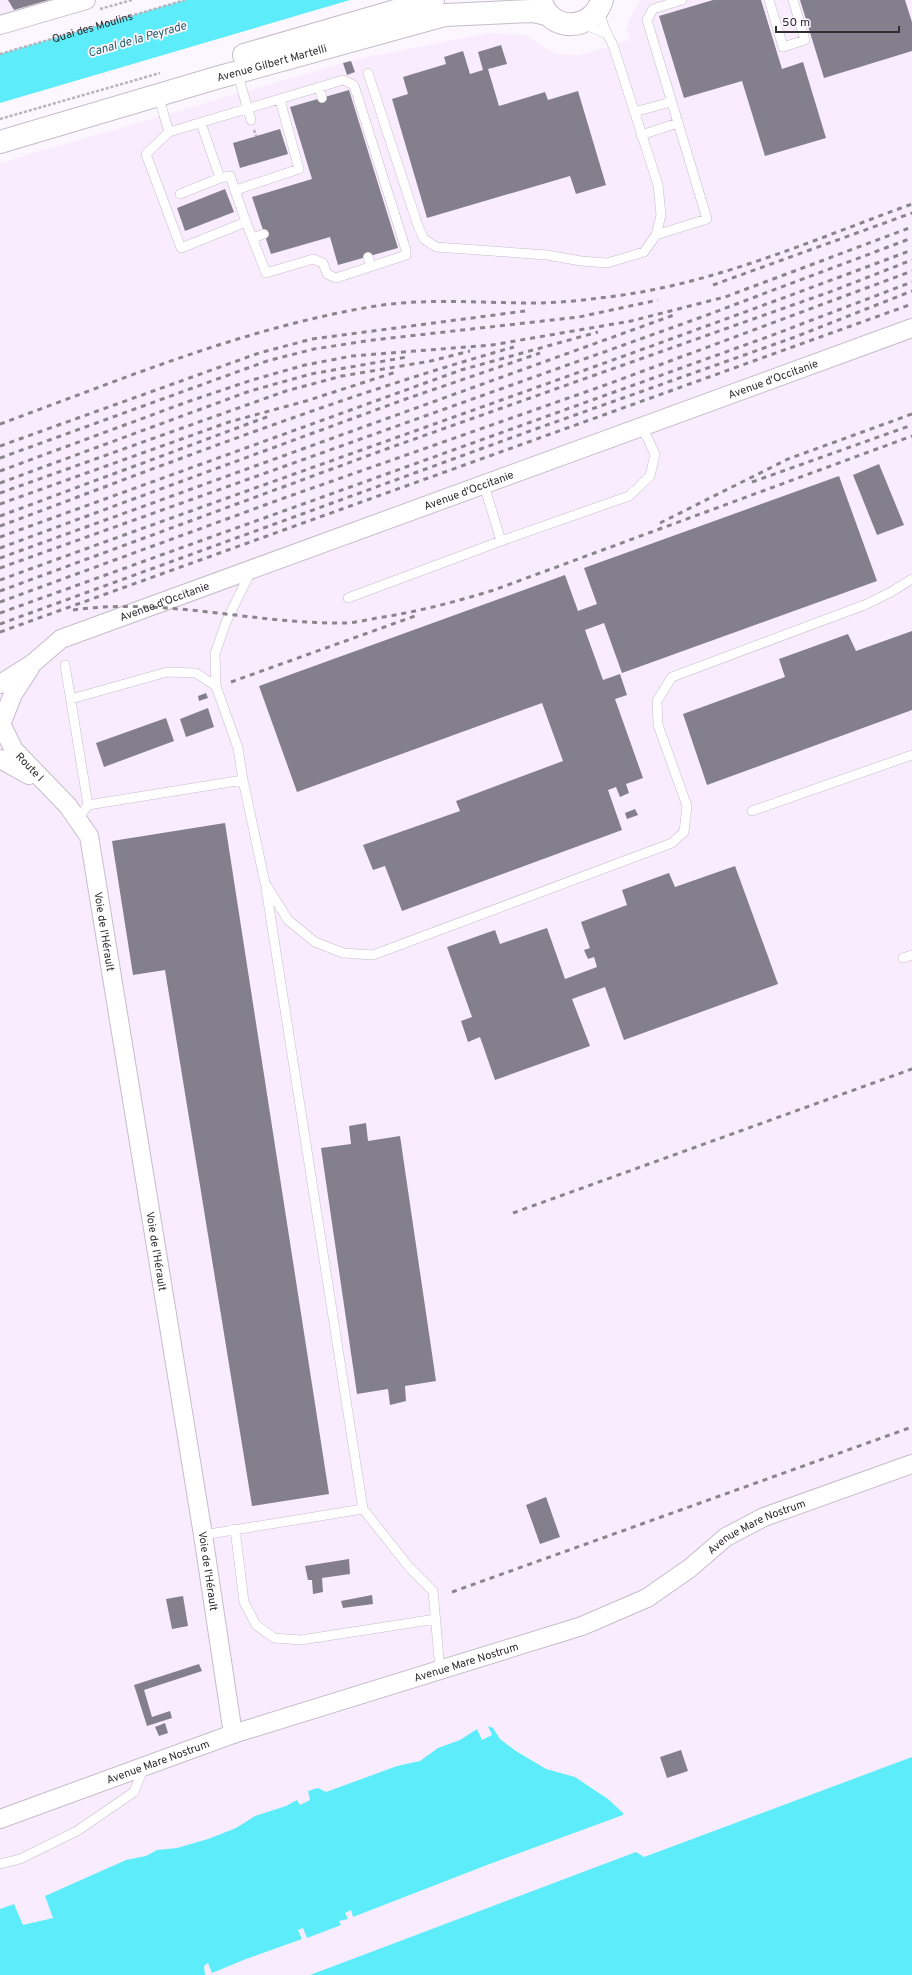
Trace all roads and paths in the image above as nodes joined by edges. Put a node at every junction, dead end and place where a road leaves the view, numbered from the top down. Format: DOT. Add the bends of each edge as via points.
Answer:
graph roads {
  1 [pos="86,0"];
  2 [pos="185,0"];
  3 [pos="434,0"];
  4 [pos="682,0"];
  5 [pos="769,0"];
  6 [pos="793,0"];
  7 [pos="544,7"];
  8 [pos="597,7"];
  9 [pos="0,25"];
  10 [pos="606,34"];
  11 [pos="0,54"];
  12 [pos="237,72"];
  13 [pos="368,73"];
  14 [pos="319,88"];
  15 [pos="158,95"];
  16 [pos="322,98"];
  17 [pos="280,100"];
  18 [pos="671,102"];
  19 [pos="248,109"];
  20 [pos="634,112"];
  21 [pos="251,120"];
  22 [pos="201,123"];
  23 [pos="678,123"];
  24 [pos="0,126"];
  25 [pos="169,132"];
  26 [pos="641,135"];
  27 [pos="0,142"];
  28 [pos="220,178"];
  29 [pos="236,190"];
  30 [pos="180,194"];
  31 [pos="246,222"];
  32 [pos="264,234"];
  33 [pos="656,235"];
  34 [pos="253,238"];
  35 [pos="368,257"];
  36 [pos="371,266"];
  37 [pos="912,328"];
  38 [pos="642,427"];
  39 [pos="484,485"];
  40 [pos="501,541"];
  41 [pos="252,569"];
  42 [pos="912,579"];
  43 [pos="348,598"];
  44 [pos="32,664"];
  45 [pos="65,665"];
  46 [pos="0,684"];
  47 [pos="216,686"];
  48 [pos="71,698"];
  49 [pos="1,723"];
  50 [pos="912,755"];
  51 [pos="0,759"];
  52 [pos="243,780"];
  53 [pos="45,784"];
  54 [pos="88,805"];
  55 [pos="752,811"];
  56 [pos="78,820"];
  57 [pos="265,883"];
  58 [pos="912,955"];
  59 [pos="903,958"];
  60 [pos="912,1464"];
  61 [pos="363,1509"];
  62 [pos="235,1528"];
  63 [pos="203,1535"];
  64 [pos="436,1619"];
  65 [pos="440,1670"];
  66 [pos="233,1734"];
  67 [pos="145,1766"];
  68 [pos="0,1819"];
  69 [pos="0,1864"];
  1 -- 9 [label="street"];
  2 -- 11 [label="path, Quai des Moulins"];
  3 -- 24 [label="main road, Avenue Gilbert Martelli"];
  4 -- 18 [label="lane" via="653,9 647,20"];
  5 -- 6 [label="lane" via="783,46 805,40"];
  7 -- 8 [label="main road" via="554,20 572,25"];
  7 -- 12 [label="main road, Avenue Gilbert Martelli" via="532,11 445,15"];
  8 -- 10 [label="lane"];
  8 -- 10 [label="lane"];
  10 -- 20 [label="lane" via="613,46"];
  12 -- 15 [label="main road, Avenue Gilbert Martelli"];
  12 -- 19 [label="lane"];
  13 -- 33 [label="lane" via="418,226 424,239 436,246 607,263 644,252"];
  14 -- 16 [label="lane"];
  14 -- 17 [label="lane"];
  14 -- 36 [label="lane" via="343,80 354,85 406,250 406,255"];
  15 -- 25 [label="lane"];
  15 -- 27 [label="main road, Avenue Gilbert Martelli"];
  17 -- 19 [label="lane"];
  17 -- 29 [label="lane" via="299,169"];
  18 -- 20 [label="lane"];
  18 -- 23 [label="lane"];
  19 -- 21 [label="lane"];
  19 -- 22 [label="lane"];
  20 -- 26 [label="lane"];
  22 -- 25 [label="lane"];
  22 -- 28 [label="lane"];
  23 -- 26 [label="lane"];
  23 -- 33 [label="lane" via="707,219"];
  25 -- 31 [label="lane" via="146,154 181,248"];
  26 -- 33 [label="lane" via="658,186 661,215"];
  28 -- 29 [label="lane" via="230,176"];
  28 -- 30 [label="lane"];
  29 -- 31 [label="lane"];
  31 -- 34 [label="lane"];
  32 -- 34 [label="lane"];
  34 -- 36 [label="lane" via="266,273 314,259 323,263 326,274 336,278"];
  35 -- 36 [label="lane"];
  37 -- 38 [label="street, Avenue d'Occitanie"];
  38 -- 39 [label="street, Avenue d'Occitanie"];
  38 -- 40 [label="lane" via="656,454 650,476 629,496"];
  39 -- 40 [label="lane"];
  39 -- 41 [label="street, Avenue d'Occitanie"];
  40 -- 43 [label="lane"];
  41 -- 44 [label="street, Avenue d'Occitanie" via="61,639"];
  41 -- 47 [label="lane" via="226,622 215,654"];
  42 -- 57 [label="lane" via="866,604 672,677 657,701 658,725 687,806 684,832 672,843 373,955 343,953 315,942 288,920"];
  44 -- 46 [label="street, Avenue d'Occitanie"];
  44 -- 49 [label="street, Avenue d'Occitanie" via="13,694"];
  45 -- 48 [label="lane"];
  47 -- 48 [label="lane" via="196,673 167,672"];
  47 -- 52 [label="lane" via="238,748"];
  48 -- 54 [label="lane"];
  49 -- 53 [label="street, Route I" via="14,750"];
  50 -- 55 [label="lane"];
  51 -- 53 [label="street, Route I"];
  52 -- 54 [label="lane"];
  52 -- 57 [label="lane"];
  53 -- 56 [label="street, Voie de l'Hérault" via="68,806"];
  54 -- 56 [label="lane"];
  56 -- 63 [label="street, Voie de l'Hérault" via="89,836"];
  57 -- 61 [label="lane"];
  58 -- 59 [label="lane"];
  60 -- 65 [label="street, Avenue Mare Nostrum" via="764,1517 726,1537 690,1568 647,1598 582,1626"];
  61 -- 62 [label="lane"];
  61 -- 64 [label="lane" via="409,1567 433,1591"];
  62 -- 63 [label="lane"];
  62 -- 64 [label="lane" via="244,1602 256,1625 274,1638 301,1640"];
  63 -- 66 [label="street, Voie de l'Hérault"];
  64 -- 65 [label="lane"];
  65 -- 66 [label="street, Avenue Mare Nostrum"];
  66 -- 67 [label="street, Avenue Mare Nostrum"];
  67 -- 68 [label="street, Avenue Mare Nostrum"];
  67 -- 69 [label="lane" via="134,1792 77,1831 20,1859"];
}
